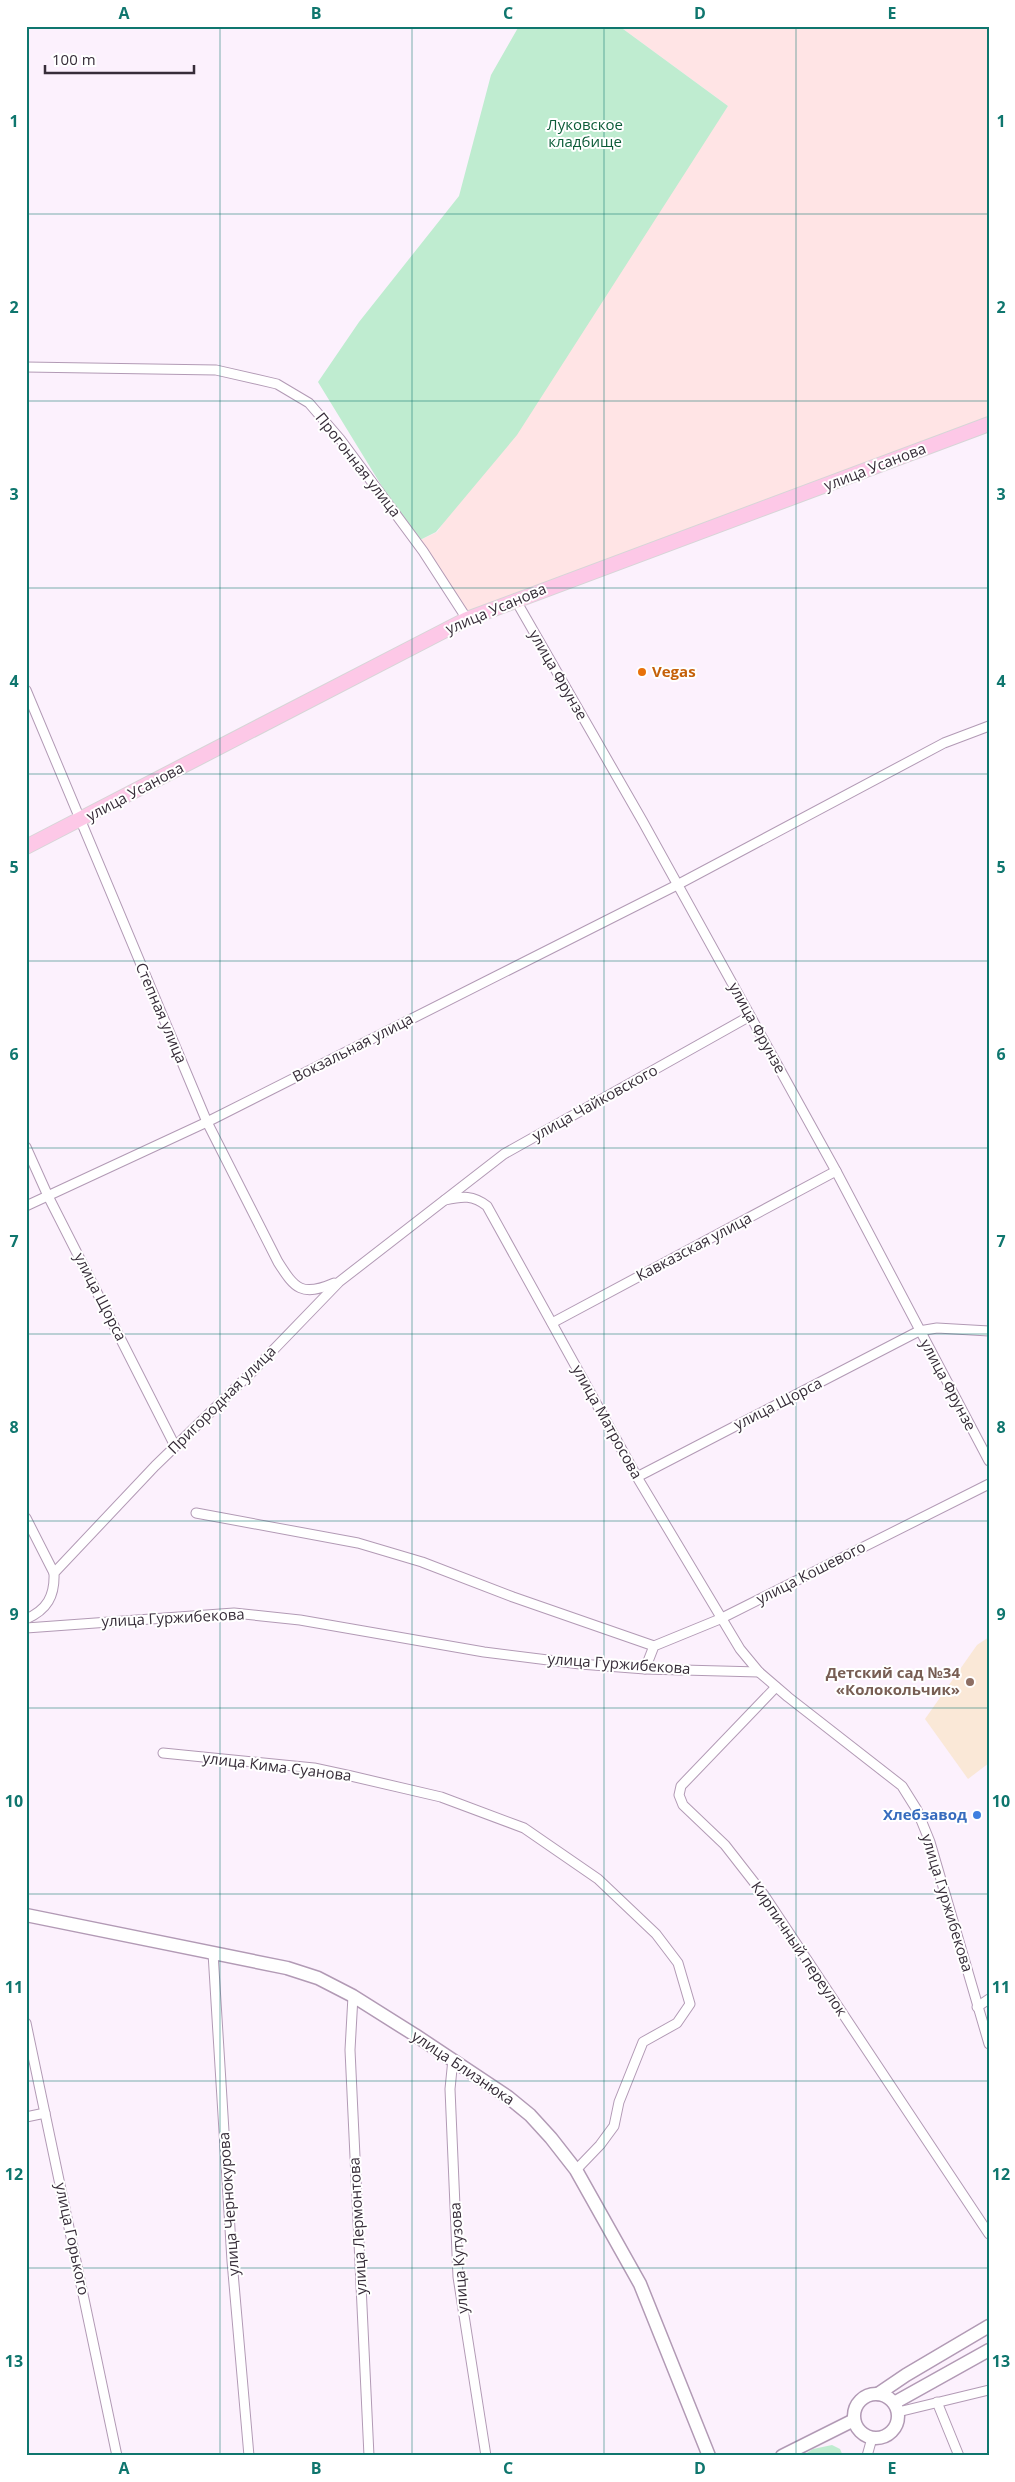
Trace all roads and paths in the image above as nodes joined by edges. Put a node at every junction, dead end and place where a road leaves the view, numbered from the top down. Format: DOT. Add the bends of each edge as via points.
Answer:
graph roads {
  1 [pos="26,367"];
  2 [pos="989,424"];
  3 [pos="515,600"];
  4 [pos="467,619"];
  5 [pos="26,690"];
  6 [pos="989,726"];
  7 [pos="80,820"];
  8 [pos="26,847"];
  9 [pos="677,885"];
  10 [pos="750,1016"];
  11 [pos="208,1122"];
  12 [pos="26,1148"];
  13 [pos="836,1171"];
  14 [pos="48,1196"];
  15 [pos="446,1200"];
  16 [pos="26,1206"];
  17 [pos="339,1282"];
  18 [pos="552,1323"];
  19 [pos="919,1331"];
  20 [pos="989,1331"];
  21 [pos="175,1446"];
  22 [pos="989,1461"];
  23 [pos="637,1477"];
  24 [pos="989,1484"];
  25 [pos="196,1513"];
  26 [pos="26,1518"];
  27 [pos="54,1573"];
  28 [pos="26,1619"];
  29 [pos="720,1619"];
  30 [pos="26,1628"];
  31 [pos="654,1646"];
  32 [pos="645,1668"];
  33 [pos="759,1672"];
  34 [pos="776,1687"];
  35 [pos="163,1753"];
  36 [pos="26,1915"];
  37 [pos="213,1953"];
  38 [pos="353,1996"];
  39 [pos="989,1999"];
  40 [pos="977,2007"];
  41 [pos="26,2023"];
  42 [pos="989,2044"];
  43 [pos="453,2059"];
  44 [pos="45,2113"];
  45 [pos="26,2117"];
  46 [pos="576,2170"];
  47 [pos="989,2234"];
  48 [pos="989,2326"];
  49 [pos="989,2350"];
  50 [pos="989,2390"];
  51 [pos="878,2394"];
  52 [pos="937,2402"];
  53 [pos="896,2408"];
  54 [pos="854,2420"];
  55 [pos="872,2438"];
  56 [pos="117,2456"];
  57 [pos="249,2456"];
  58 [pos="369,2456"];
  59 [pos="486,2456"];
  60 [pos="709,2456"];
  61 [pos="782,2456"];
  62 [pos="867,2456"];
  63 [pos="959,2456"];
  1 -- 4 [label="street, Прогонная улица" via="216,370 276,384 309,403 340,439 423,551"];
  2 -- 3 [label="main road, улица Усанова"];
  3 -- 4 [label="main road, улица Усанова"];
  3 -- 9 [label="street, улица Фрунзе"];
  4 -- 7 [label="main road, улица Усанова"];
  5 -- 7 [label="street, Степная улица"];
  6 -- 9 [label="street, Вокзальная улица" via="944,743"];
  7 -- 8 [label="main road, улица Усанова"];
  7 -- 11 [label="street, Степная улица"];
  9 -- 10 [label="street, улица Фрунзе"];
  9 -- 11 [label="street, Вокзальная улица"];
  10 -- 13 [label="street, улица Фрунзе"];
  10 -- 15 [label="street, улица Чайковского" via="504,1154"];
  11 -- 14 [label="street, Вокзальная улица"];
  11 -- 17 [label="street, Степная улица" via="290,1281 303,1291 318,1290"];
  12 -- 14 [label="street, улица Щорса"];
  13 -- 18 [label="street, Кавказская улица"];
  13 -- 19 [label="street, улица Фрунзе"];
  14 -- 16 [label="street, Вокзальная улица"];
  14 -- 21 [label="street, улица Щорса"];
  15 -- 17 [label="street, Пригородная улица"];
  15 -- 18 [label="street, улица Матросова" via="463,1196 477,1198 487,1206"];
  17 -- 21 [label="street, Пригородная улица"];
  18 -- 23 [label="street, улица Матросова"];
  19 -- 20 [label="street" via="937,1328"];
  19 -- 22 [label="street, улица Фрунзе"];
  19 -- 23 [label="street, улица Щорса"];
  21 -- 27 [label="street, Пригородная улица"];
  23 -- 29 [label="street, улица Матросова"];
  24 -- 29 [label="street, улица Кошевого"];
  25 -- 31 [label="street, улица Гуржибекова" via="358,1543 422,1562"];
  26 -- 27 [label="street"];
  27 -- 28 [label="street" via="50,1602 38,1614"];
  29 -- 31 [label="street, улица Кошевого"];
  29 -- 33 [label="street, улица Матросова"];
  30 -- 32 [label="street, улица Гуржибекова" via="234,1613 300,1620 484,1652"];
  31 -- 32 [label="street"];
  32 -- 33 [label="street, улица Гуржибекова"];
  33 -- 34 [label="street, улица Гуржибекова"];
  34 -- 40 [label="street, улица Гуржибекова" via="902,1786 917,1810 930,1842"];
  34 -- 47 [label="street, Кирпичный переулок" via="681,1786 679,1796 683,1805 725,1845 764,1895"];
  35 -- 46 [label="street, улица Кима Суанова" via="314,1768 442,1798 524,1828 598,1879 656,1934 678,1963 690,2004 677,2023 643,2042 619,2102 614,2126"];
  36 -- 37 [label="street, улица Близнюка"];
  37 -- 38 [label="street, улица Близнюка" via="287,1968 318,1978"];
  37 -- 57 [label="street, улица Чернокурова" via="232,2261"];
  38 -- 43 [label="street, улица Близнюка"];
  38 -- 58 [label="street, улица Лермонтова" via="350,2050"];
  39 -- 40 [label="street"];
  40 -- 42 [label="street, улица Гуржибекова"];
  41 -- 44 [label="street, улица Горького"];
  43 -- 46 [label="street, улица Близнюка" via="530,2115"];
  43 -- 59 [label="street, улица Кутузова" via="450,2089 458,2276"];
  44 -- 45 [label="street"];
  44 -- 56 [label="street, улица Горького"];
  46 -- 60 [label="street, улица Близнюка" via="640,2284"];
  48 -- 51 [label="street"];
  49 -- 53 [label="street"];
  50 -- 52 [label="street"];
  51 -- 53 [label="street" via="890,2399"];
  51 -- 54 [label="street" via="863,2398 854,2411"];
  52 -- 53 [label="street"];
  52 -- 63 [label="street"];
  53 -- 55 [label="street" via="894,2428 888,2434"];
  54 -- 55 [label="street" via="857,2428"];
  54 -- 61 [label="street"];
  55 -- 62 [label="street"];
}
